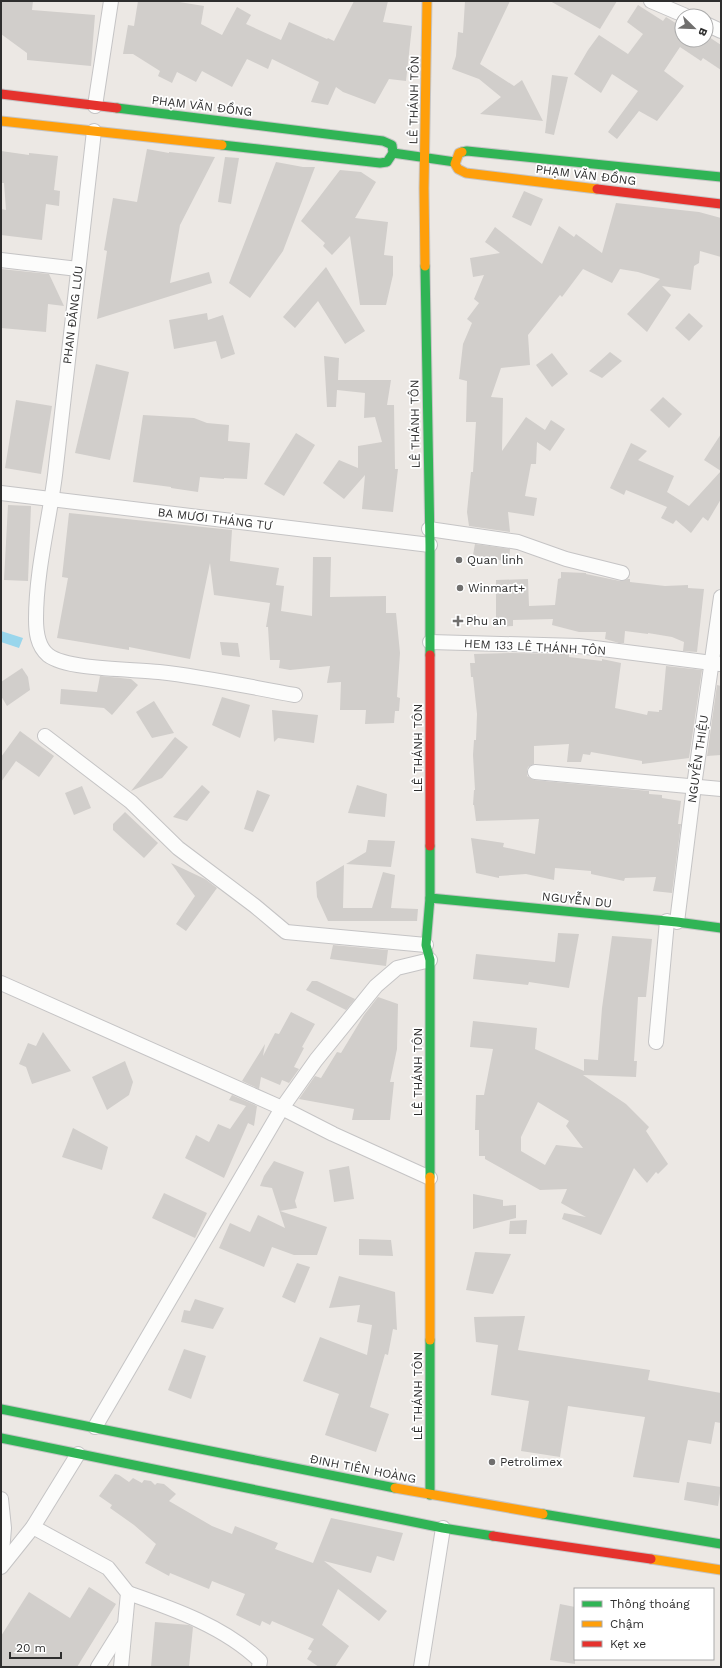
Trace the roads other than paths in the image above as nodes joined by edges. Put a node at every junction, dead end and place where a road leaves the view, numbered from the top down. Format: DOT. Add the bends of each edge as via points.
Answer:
graph roads {
  1 [pos="111,1"];
  2 [pos="427,1"];
  3 [pos="651,1"];
  4 [pos="667,5"];
  5 [pos="1,94"];
  6 [pos="95,106"];
  7 [pos="1,121"];
  8 [pos="94,131"];
  9 [pos="393,153"];
  10 [pos="425,158"];
  11 [pos="455,162"];
  12 [pos="721,177"];
  13 [pos="721,204"];
  14 [pos="1,260"];
  15 [pos="78,269"];
  16 [pos="1,493"];
  17 [pos="52,499"];
  18 [pos="429,530"];
  19 [pos="430,545"];
  20 [pos="622,573"];
  21 [pos="721,597"];
  22 [pos="430,642"];
  23 [pos="717,664"];
  24 [pos="295,694"];
  25 [pos="45,736"];
  26 [pos="535,772"];
  27 [pos="694,786"];
  28 [pos="721,789"];
  29 [pos="430,898"];
  30 [pos="672,921"];
  31 [pos="721,928"];
  32 [pos="426,946"];
  33 [pos="430,960"];
  34 [pos="1,983"];
  35 [pos="656,1042"];
  36 [pos="282,1108"];
  37 [pos="430,1178"];
  38 [pos="1,1408"];
  39 [pos="95,1427"];
  40 [pos="1,1438"];
  41 [pos="78,1454"];
  42 [pos="432,1498"];
  43 [pos="1,1499"];
  44 [pos="438,1515"];
  45 [pos="33,1527"];
  46 [pos="443,1528"];
  47 [pos="721,1544"];
  48 [pos="1,1565"];
  49 [pos="721,1570"];
  50 [pos="128,1593"];
  51 [pos="125,1625"];
  52 [pos="98,1667"];
  53 [pos="122,1667"];
  54 [pos="259,1667"];
  55 [pos="421,1667"];
  1 -- 6 [label="street"];
  2 -- 10 [label="main road, LÊ THÁNH TÔN"];
  3 -- 4 [label="street"];
  5 -- 6 [label="main road, PHẠM VĂN ĐỒNG"];
  6 -- 8 [label="main road"];
  6 -- 9 [label="main road, PHẠM VĂN ĐỒNG" via="383,140 392,145"];
  7 -- 8 [label="main road"];
  8 -- 9 [label="main road" via="380,163 387,162"];
  8 -- 15 [label="street, PHAN ĐĂNG LƯU"];
  9 -- 10 [label="main road"];
  10 -- 11 [label="main road"];
  10 -- 18 [label="main road, LÊ THÁNH TÔN"];
  11 -- 12 [label="main road, PHẠM VĂN ĐỒNG" via="459,153 467,151"];
  11 -- 13 [label="main road, PHẠM VĂN ĐỒNG" via="459,171 466,173"];
  14 -- 15 [label="street"];
  15 -- 17 [label="street, PHAN ĐĂNG LƯU"];
  16 -- 17 [label="street, BA MƯƠI THÁNG TƯ"];
  17 -- 19 [label="street, BA MƯƠI THÁNG TƯ"];
  17 -- 24 [label="street, PHAN ĐĂNG LƯU" via="38,588 36,619 37,637 47,654 85,666 160,672"];
  18 -- 19 [label="main road, LÊ THÁNH TÔN"];
  18 -- 20 [label="street" via="518,542 566,560"];
  19 -- 22 [label="main road, LÊ THÁNH TÔN"];
  21 -- 23 [label="street, NGUYỄN THIỆU"];
  22 -- 23 [label="street, HEM 133 LÊ THÁNH TÔN" via="579,646"];
  22 -- 29 [label="main road, LÊ THÁNH TÔN"];
  23 -- 27 [label="street, NGUYỄN THIỆU"];
  25 -- 32 [label="street" via="131,802 178,848 286,932"];
  26 -- 27 [label="street"];
  27 -- 28 [label="street"];
  27 -- 30 [label="street, NGUYỄN THIỆU"];
  29 -- 30 [label="main road, NGUYỄN DU"];
  29 -- 32 [label="main road, LÊ THÁNH TÔN"];
  30 -- 31 [label="main road, NGUYỄN DU"];
  30 -- 35 [label="street, NGUYỄN THIỆU"];
  32 -- 33 [label="main road, LÊ THÁNH TÔN"];
  33 -- 36 [label="street" via="397,968 376,986 316,1060"];
  33 -- 37 [label="main road, LÊ THÁNH TÔN"];
  34 -- 36 [label="street"];
  36 -- 37 [label="street"];
  36 -- 39 [label="street"];
  37 -- 42 [label="main road, LÊ THÁNH TÔN"];
  38 -- 39 [label="main road, ĐINH TIÊN HOÀNG"];
  39 -- 42 [label="main road, ĐINH TIÊN HOÀNG"];
  40 -- 41 [label="main road"];
  41 -- 45 [label="street"];
  41 -- 46 [label="main road"];
  42 -- 47 [label="main road, ĐINH TIÊN HOÀNG"];
  43 -- 48 [label="street" via="4,1528"];
  44 -- 46 [label="main road"];
  45 -- 48 [label="street"];
  45 -- 50 [label="street" via="108,1568"];
  46 -- 49 [label="main road"];
  46 -- 55 [label="street"];
  50 -- 51 [label="street"];
  50 -- 54 [label="street" via="200,1621 248,1649 260,1662"];
  51 -- 52 [label="street"];
  51 -- 53 [label="street"];
}
